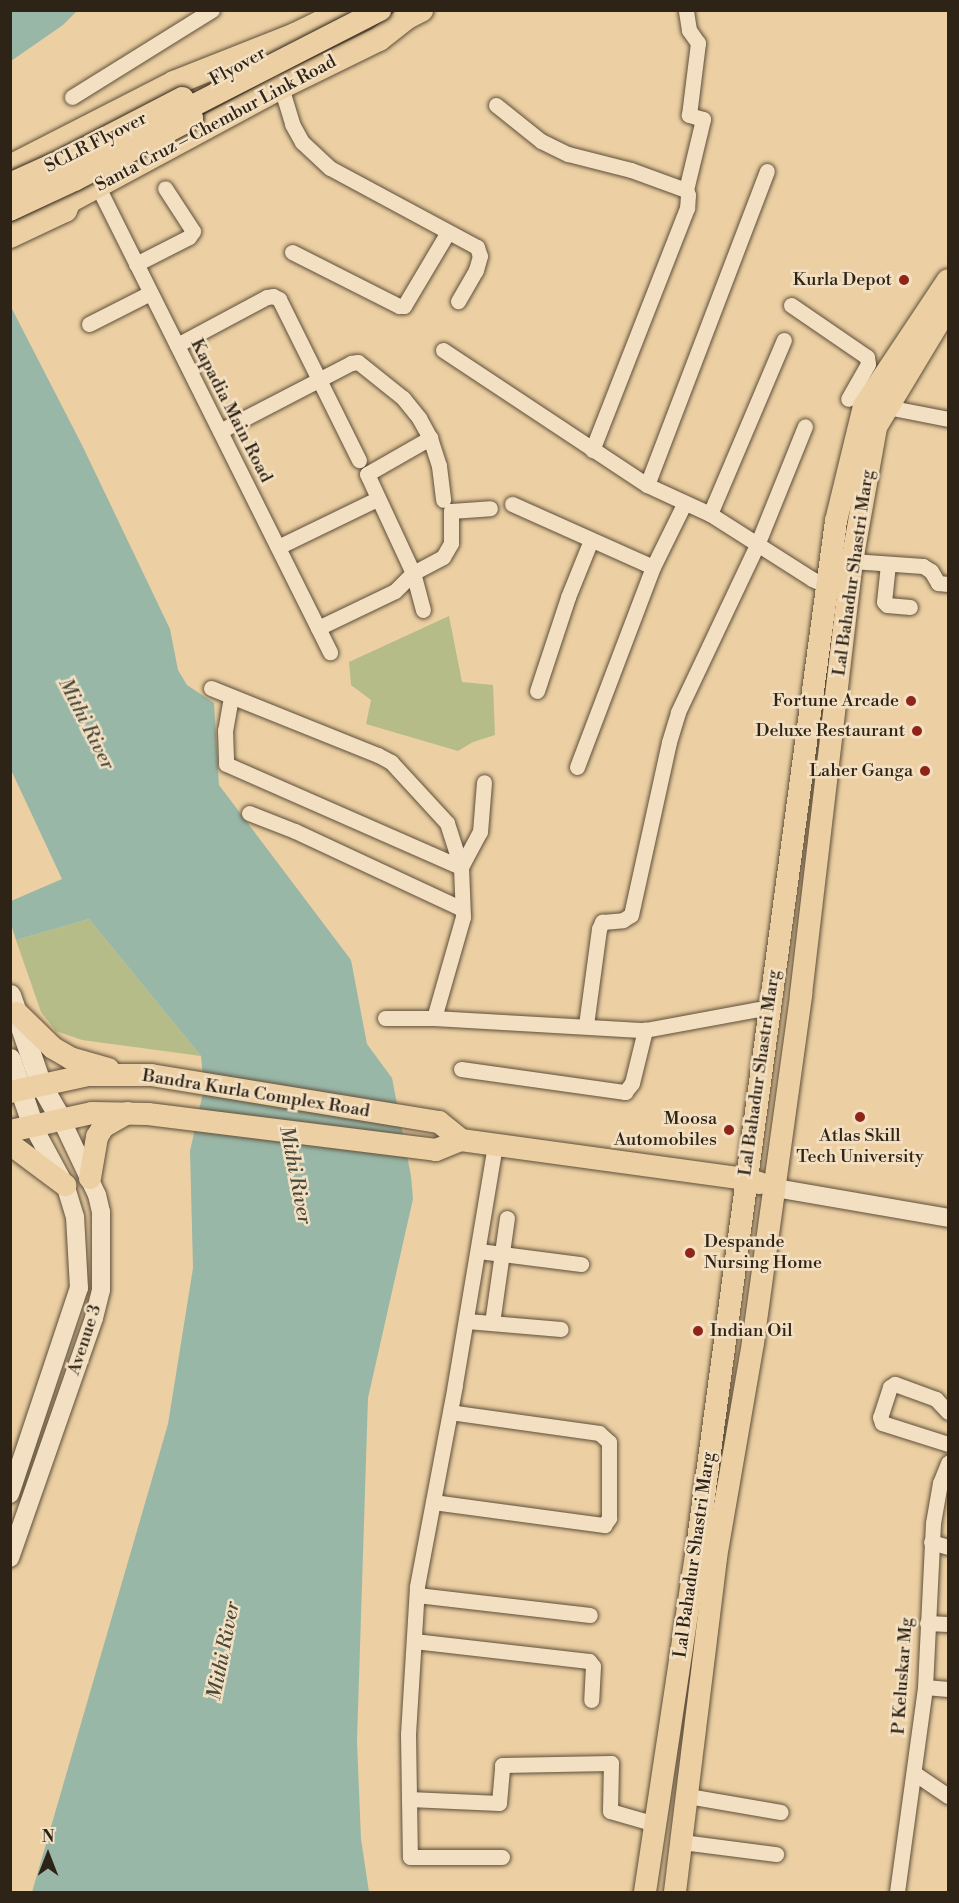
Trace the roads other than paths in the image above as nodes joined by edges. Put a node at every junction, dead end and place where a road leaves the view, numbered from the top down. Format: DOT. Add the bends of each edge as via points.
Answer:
graph roads {
  1 [pos="212,10"];
  2 [pos="346,10"];
  3 [pos="380,10"];
  4 [pos="686,10"];
  5 [pos="414,14"];
  6 [pos="295,35"];
  7 [pos="281,87"];
  8 [pos="72,97"];
  9 [pos="496,105"];
  10 [pos="186,108"];
  11 [pos="44,151"];
  12 [pos="10,167"];
  13 [pos="767,171"];
  14 [pos="10,185"];
  15 [pos="98,187"];
  16 [pos="165,188"];
  17 [pos="686,190"];
  18 [pos="10,197"];
  19 [pos="69,201"];
  20 [pos="10,209"];
  21 [pos="10,225"];
  22 [pos="448,232"];
  23 [pos="10,236"];
  24 [pos="292,252"];
  25 [pos="136,264"];
  26 [pos="948,280"];
  27 [pos="150,293"];
  28 [pos="458,301"];
  29 [pos="791,305"];
  30 [pos="948,307"];
  31 [pos="89,324"];
  32 [pos="784,340"];
  33 [pos="177,345"];
  34 [pos="442,351"];
  35 [pos="320,381"];
  36 [pos="874,391"];
  37 [pos="848,399"];
  38 [pos="948,419"];
  39 [pos="805,426"];
  40 [pos="220,431"];
  41 [pos="430,438"];
  42 [pos="592,450"];
  43 [pos="359,460"];
  44 [pos="647,485"];
  45 [pos="377,499"];
  46 [pos="443,500"];
  47 [pos="513,504"];
  48 [pos="684,504"];
  49 [pos="490,508"];
  50 [pos="710,514"];
  51 [pos="591,540"];
  52 [pos="757,545"];
  53 [pos="278,547"];
  54 [pos="852,561"];
  55 [pos="888,564"];
  56 [pos="653,567"];
  57 [pos="413,573"];
  58 [pos="948,585"];
  59 [pos="827,586"];
  60 [pos="910,607"];
  61 [pos="423,610"];
  62 [pos="318,628"];
  63 [pos="330,652"];
  64 [pos="211,688"];
  65 [pos="537,691"];
  66 [pos="231,697"];
  67 [pos="577,767"];
  68 [pos="484,782"];
  69 [pos="249,813"];
  70 [pos="461,867"];
  71 [pos="462,909"];
  72 [pos="14,1004"];
  73 [pos="769,1007"];
  74 [pos="385,1018"];
  75 [pos="434,1018"];
  76 [pos="586,1025"];
  77 [pos="645,1030"];
  78 [pos="10,1059"];
  79 [pos="461,1069"];
  80 [pos="127,1075"];
  81 [pos="24,1089"];
  82 [pos="127,1113"];
  83 [pos="61,1119"];
  84 [pos="33,1126"];
  85 [pos="10,1131"];
  86 [pos="461,1140"];
  87 [pos="10,1144"];
  88 [pos="495,1145"];
  89 [pos="90,1178"];
  90 [pos="746,1179"];
  91 [pos="65,1185"];
  92 [pos="775,1188"];
  93 [pos="507,1218"];
  94 [pos="948,1218"];
  95 [pos="479,1251"];
  96 [pos="502,1254"];
  97 [pos="581,1264"];
  98 [pos="466,1321"];
  99 [pos="492,1323"];
  100 [pos="561,1329"];
  101 [pos="724,1338"];
  102 [pos="753,1342"];
  103 [pos="450,1412"];
  104 [pos="948,1412"];
  105 [pos="948,1443"];
  106 [pos="945,1477"];
  107 [pos="10,1494"];
  108 [pos="433,1502"];
  109 [pos="931,1539"];
  110 [pos="948,1539"];
  111 [pos="948,1547"];
  112 [pos="706,1556"];
  113 [pos="10,1558"];
  114 [pos="417,1595"];
  115 [pos="590,1615"];
  116 [pos="927,1623"];
  117 [pos="948,1624"];
  118 [pos="414,1641"];
  119 [pos="925,1687"];
  120 [pos="948,1689"];
  121 [pos="591,1700"];
  122 [pos="914,1773"];
  123 [pos="948,1796"];
  124 [pos="409,1799"];
  125 [pos="687,1806"];
  126 [pos="781,1812"];
  127 [pos="656,1819"];
  128 [pos="682,1842"];
  129 [pos="776,1854"];
  130 [pos="502,1857"];
  131 [pos="645,1893"];
  132 [pos="675,1893"];
  133 [pos="897,1893"];
  1 -- 8 [label="street"];
  2 -- 6 [label="highway"];
  3 -- 18 [label="main road, bridge"];
  4 -- 17 [label="street" via="689,30 698,43 689,115 703,119"];
  5 -- 7 [label="highway, Santa Cruz – Chembur Link Road" via="379,39"];
  5 -- 10 [label="highway, Flyover"];
  6 -- 10 [label="highway, Flyover"];
  6 -- 11 [label="highway" via="174,83"];
  7 -- 15 [label="highway, Santa Cruz – Chembur Link Road"];
  7 -- 22 [label="street" via="302,142 330,168"];
  9 -- 17 [label="street" via="541,141 568,154 631,170"];
  10 -- 14 [label="highway, SCLR Flyover, bridge"];
  10 -- 20 [label="highway, bridge" via="74,179"];
  11 -- 12 [label="highway"];
  11 -- 19 [label="highway"];
  13 -- 44 [label="street"];
  15 -- 19 [label="highway, Santa Cruz – Chembur Link Road"];
  15 -- 25 [label="street, Kapadia Main Road"];
  16 -- 25 [label="street" via="193,231 189,237"];
  17 -- 42 [label="street" via="687,208"];
  19 -- 21 [label="highway"];
  19 -- 23 [label="highway, Santa Cruz – Chembur Link Road" via="65,210"];
  22 -- 24 [label="street" via="404,306"];
  22 -- 28 [label="street" via="477,248 480,256"];
  25 -- 27 [label="street, Kapadia Main Road"];
  26 -- 36 [label="main road, Lal Bahadur Shastri Marg"];
  27 -- 31 [label="street"];
  27 -- 33 [label="street, Kapadia Main Road"];
  29 -- 36 [label="street" via="865,353"];
  30 -- 36 [label="main road, Lal Bahadur Shastri Marg"];
  32 -- 50 [label="street"];
  33 -- 35 [label="street" via="273,296 279,299"];
  33 -- 40 [label="street, Kapadia Main Road"];
  34 -- 42 [label="street"];
  35 -- 40 [label="street"];
  35 -- 41 [label="street" via="358,362 403,398"];
  35 -- 43 [label="street"];
  36 -- 37 [label="street"];
  36 -- 38 [label="street"];
  36 -- 54 [label="main road, Lal Bahadur Shastri Marg" via="876,427"];
  36 -- 59 [label="main road, Lal Bahadur Shastri Marg" via="864,406 836,521"];
  39 -- 52 [label="street"];
  40 -- 53 [label="street, Kapadia Main Road"];
  41 -- 45 [label="street" via="369,471"];
  41 -- 46 [label="street"];
  42 -- 44 [label="street"];
  44 -- 48 [label="street"];
  45 -- 53 [label="street"];
  45 -- 57 [label="street"];
  47 -- 51 [label="street"];
  48 -- 50 [label="street"];
  48 -- 56 [label="street"];
  49 -- 57 [label="street" via="451,511 448,550"];
  50 -- 52 [label="street"];
  51 -- 56 [label="street"];
  51 -- 65 [label="street"];
  52 -- 59 [label="street"];
  52 -- 76 [label="street" via="678,712 631,915 602,922 599,929"];
  53 -- 62 [label="street, Kapadia Main Road"];
  54 -- 55 [label="street"];
  54 -- 92 [label="main road, Lal Bahadur Shastri Marg"];
  55 -- 58 [label="street" via="923,566 938,582"];
  55 -- 60 [label="street" via="884,602"];
  56 -- 67 [label="street"];
  57 -- 61 [label="street"];
  57 -- 62 [label="street" via="394,591"];
  59 -- 73 [label="main road, Lal Bahadur Shastri Marg"];
  62 -- 63 [label="street, Kapadia Main Road"];
  64 -- 66 [label="street"];
  66 -- 70 [label="street" via="391,762 447,823"];
  66 -- 70 [label="street" via="225,730 226,764"];
  68 -- 70 [label="street" via="480,832"];
  69 -- 71 [label="street"];
  70 -- 71 [label="street"];
  71 -- 75 [label="street"];
  72 -- 80 [label="main road" via="53,1048 70,1058"];
  72 -- 81 [label="main road"];
  73 -- 77 [label="street"];
  73 -- 90 [label="main road, Lal Bahadur Shastri Marg"];
  74 -- 75 [label="street"];
  75 -- 76 [label="street"];
  76 -- 77 [label="street"];
  77 -- 79 [label="street" via="632,1083 625,1092"];
  78 -- 81 [label="main road"];
  80 -- 81 [label="main road, Bandra Kurla Complex Road" via="88,1075"];
  80 -- 86 [label="main road, Bandra Kurla Complex Road" via="182,1079 439,1122"];
  81 -- 83 [label="main road"];
  81 -- 84 [label="main road"];
  82 -- 83 [label="main road, Bandra Kurla Complex Road" via="92,1113"];
  82 -- 86 [label="main road, Bandra Kurla Complex Road" via="436,1150"];
  82 -- 89 [label="main road" via="103,1127 97,1137"];
  83 -- 84 [label="main road, Bandra Kurla Complex Road"];
  83 -- 89 [label="street, Avenue 3"];
  84 -- 85 [label="main road, Bandra Kurla Complex Road"];
  84 -- 91 [label="street, Avenue 3"];
  86 -- 88 [label="main road"];
  87 -- 91 [label="main road"];
  88 -- 90 [label="main road"];
  88 -- 95 [label="street"];
  89 -- 113 [label="street, Avenue 3" via="101,1212 101,1290"];
  90 -- 92 [label="main road"];
  90 -- 101 [label="main road, Lal Bahadur Shastri Marg"];
  91 -- 107 [label="street, Avenue 3" via="75,1217 79,1288"];
  92 -- 94 [label="street"];
  92 -- 102 [label="main road, Lal Bahadur Shastri Marg"];
  93 -- 96 [label="street"];
  95 -- 96 [label="street"];
  95 -- 98 [label="street"];
  96 -- 97 [label="street"];
  96 -- 99 [label="street"];
  98 -- 99 [label="street"];
  98 -- 103 [label="street"];
  99 -- 100 [label="street"];
  101 -- 102 [label="main road"];
  101 -- 112 [label="main road, Lal Bahadur Shastri Marg"];
  102 -- 112 [label="main road, Lal Bahadur Shastri Marg"];
  103 -- 108 [label="street"];
  103 -- 108 [label="street" via="599,1433 609,1442 609,1518 604,1525"];
  104 -- 105 [label="street" via="936,1399 895,1384 890,1387 880,1416 882,1423"];
  106 -- 109 [label="street, P Keluskar Mg"];
  108 -- 114 [label="street"];
  109 -- 110 [label="street"];
  109 -- 111 [label="street"];
  109 -- 116 [label="street, P Keluskar Mg"];
  112 -- 125 [label="main road, Lal Bahadur Shastri Marg"];
  112 -- 127 [label="main road, Lal Bahadur Shastri Marg"];
  114 -- 115 [label="street"];
  114 -- 118 [label="street"];
  116 -- 117 [label="street"];
  116 -- 119 [label="street, P Keluskar Mg"];
  118 -- 121 [label="street" via="589,1661 593,1666"];
  118 -- 124 [label="street" via="408,1734"];
  119 -- 120 [label="street"];
  119 -- 122 [label="street, P Keluskar Mg"];
  122 -- 123 [label="street"];
  122 -- 133 [label="street, P Keluskar Mg"];
  124 -- 127 [label="street" via="499,1803 501,1765 611,1763 610,1812"];
  124 -- 130 [label="street" via="410,1857"];
  125 -- 126 [label="street"];
  125 -- 127 [label="main road"];
  125 -- 128 [label="main road, Lal Bahadur Shastri Marg"];
  127 -- 131 [label="main road, Lal Bahadur Shastri Marg"];
  128 -- 129 [label="street"];
  128 -- 132 [label="main road, Lal Bahadur Shastri Marg"];
}
